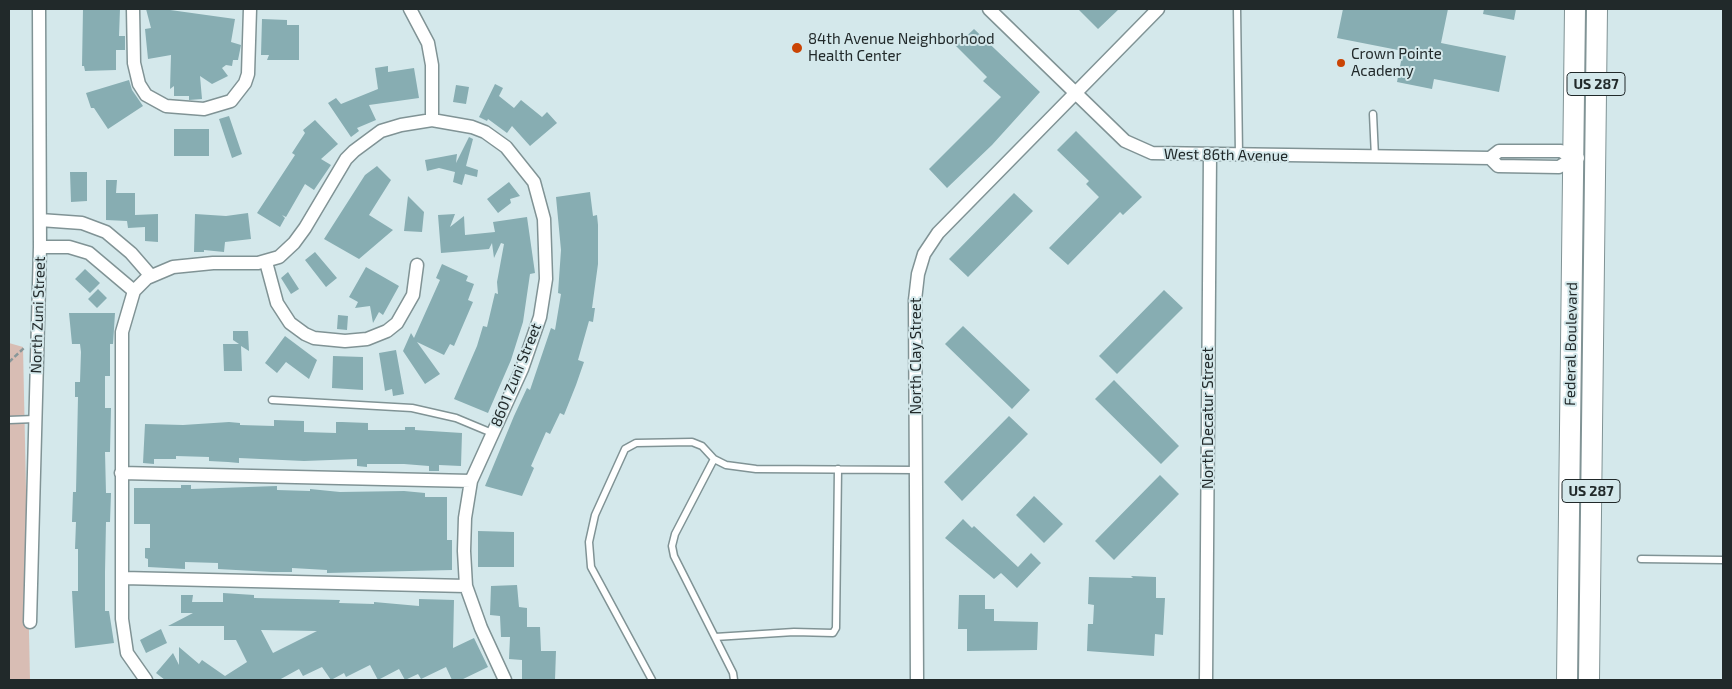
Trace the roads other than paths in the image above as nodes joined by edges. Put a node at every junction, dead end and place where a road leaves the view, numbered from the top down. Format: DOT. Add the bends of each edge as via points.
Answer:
graph roads {
  1 [pos="39,9"];
  2 [pos="133,9"];
  3 [pos="250,9"];
  4 [pos="410,9"];
  5 [pos="989,9"];
  6 [pos="1158,9"];
  7 [pos="1237,9"];
  8 [pos="1575,9"];
  9 [pos="1597,9"];
  10 [pos="1075,93"];
  11 [pos="1373,114"];
  12 [pos="432,120"];
  13 [pos="1210,155"];
  14 [pos="1239,155"];
  15 [pos="1375,157"];
  16 [pos="1573,158"];
  17 [pos="1596,159"];
  18 [pos="40,220"];
  19 [pos="40,247"];
  20 [pos="266,262"];
  21 [pos="417,265"];
  22 [pos="151,276"];
  23 [pos="134,291"];
  24 [pos="272,400"];
  25 [pos="35,419"];
  26 [pos="9,420"];
  27 [pos="492,433"];
  28 [pos="714,459"];
  29 [pos="838,469"];
  30 [pos="916,470"];
  31 [pos="121,473"];
  32 [pos="471,481"];
  33 [pos="1641,559"];
  34 [pos="1723,560"];
  35 [pos="123,578"];
  36 [pos="466,586"];
  37 [pos="30,622"];
  38 [pos="715,637"];
  39 [pos="146,680"];
  40 [pos="505,680"];
  41 [pos="652,680"];
  42 [pos="734,680"];
  43 [pos="917,680"];
  44 [pos="1206,680"];
  45 [pos="1567,680"];
  46 [pos="1589,680"];
  1 -- 18 [label="street, North Zuni Street"];
  2 -- 3 [label="street" via="134,63 139,84 146,95 166,106 204,109 231,101 245,83"];
  4 -- 12 [label="street" via="428,43 432,65"];
  5 -- 10 [label="street, West 86th Avenue"];
  6 -- 10 [label="street"];
  7 -- 14 [label="lane"];
  8 -- 16 [label="main road, Federal Boulevard / US 287"];
  9 -- 17 [label="main road, Federal Boulevard / US 287"];
  10 -- 13 [label="street, West 86th Avenue" via="1132,145 1152,153"];
  10 -- 30 [label="street, North Clay Street" via="938,233 924,254 915,300"];
  11 -- 15 [label="lane"];
  12 -- 20 [label="street, 8601 Zuni Street" via="381,131 354,151 294,243 279,257"];
  12 -- 27 [label="street, 8601 Zuni Street" via="472,127 506,147 534,182 543,212 547,252 540,317 522,369"];
  13 -- 14 [label="street, West 86th Avenue"];
  13 -- 44 [label="street, North Decatur Street"];
  14 -- 15 [label="street, West 86th Avenue"];
  15 -- 16 [label="street, West 86th Avenue" via="1490,158 1499,151 1560,151"];
  16 -- 17 [label="street, West 86th Avenue"];
  16 -- 45 [label="main road, Federal Boulevard / US 287"];
  17 -- 46 [label="main road, Federal Boulevard / US 287"];
  18 -- 19 [label="street, North Zuni Street"];
  18 -- 22 [label="street" via="82,223 106,232"];
  19 -- 23 [label="street" via="69,247 88,252"];
  19 -- 25 [label="street, North Zuni Street"];
  20 -- 21 [label="street" via="278,303 290,323 314,338 345,341 367,339 387,331 397,322 413,295"];
  20 -- 22 [label="street, 8601 Zuni Street" via="183,265"];
  22 -- 23 [label="street, 8601 Zuni Street"];
  23 -- 31 [label="street" via="122,332"];
  24 -- 27 [label="lane" via="412,408 456,418"];
  25 -- 26 [label="lane"];
  25 -- 37 [label="street, North Zuni Street"];
  27 -- 32 [label="street, 8601 Zuni Street"];
  28 -- 29 [label="lane" via="726,465 756,469"];
  28 -- 38 [label="lane" via="675,534 672,546"];
  28 -- 41 [label="lane" via="702,446 692,442 636,443 625,449 595,515 589,542 591,567"];
  29 -- 30 [label="lane"];
  29 -- 38 [label="lane" via="836,628 833,633"];
  30 -- 43 [label="street, North Clay Street"];
  31 -- 32 [label="street"];
  31 -- 35 [label="street"];
  32 -- 36 [label="street, 8601 Zuni Street" via="464,551"];
  33 -- 34 [label="lane"];
  35 -- 36 [label="street"];
  35 -- 39 [label="street" via="124,645 132,663"];
  36 -- 40 [label="street, 8601 Zuni Street"];
  38 -- 42 [label="lane"];
}
